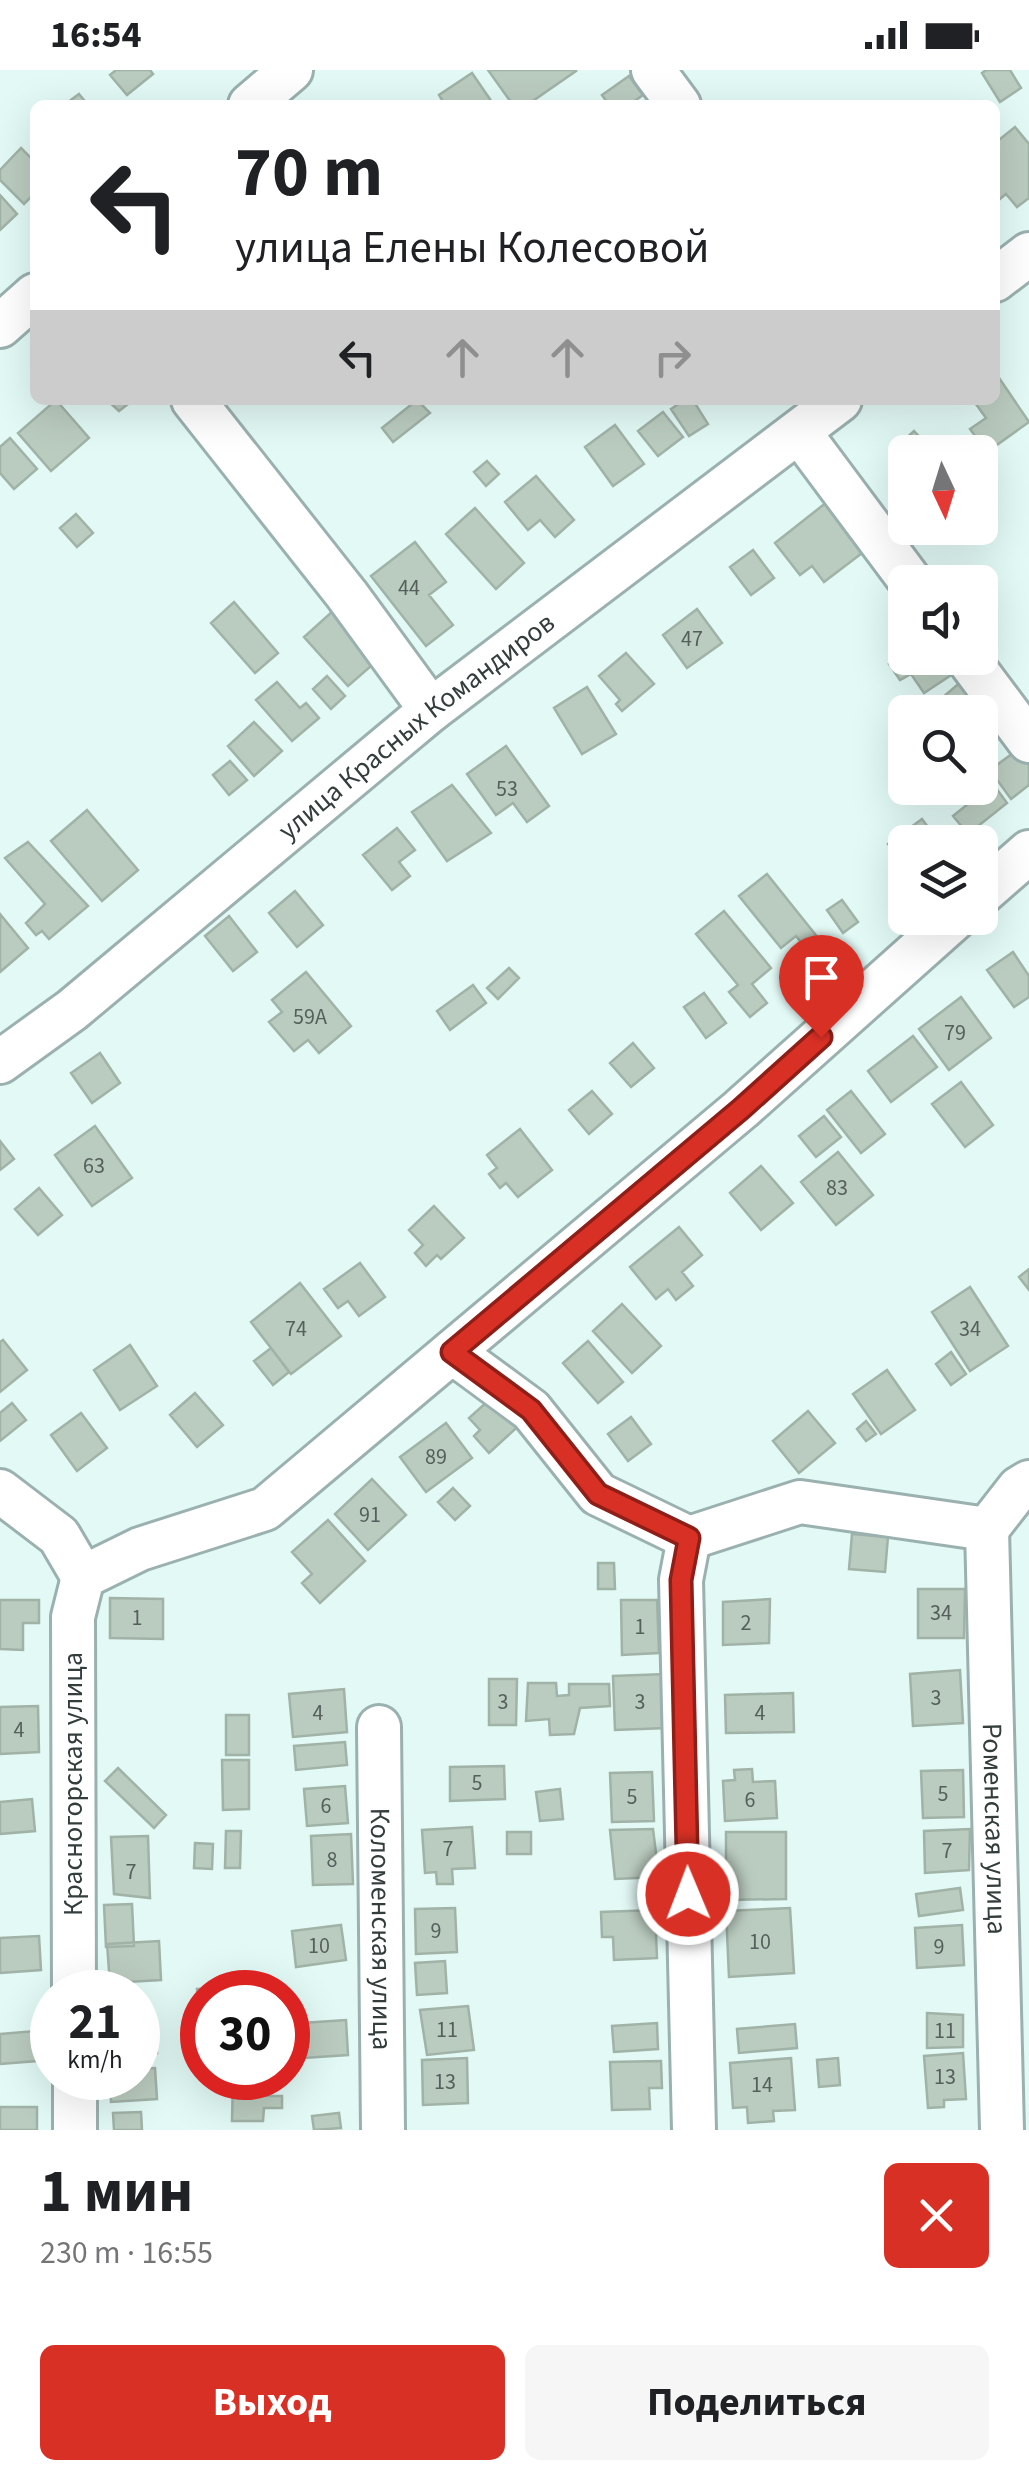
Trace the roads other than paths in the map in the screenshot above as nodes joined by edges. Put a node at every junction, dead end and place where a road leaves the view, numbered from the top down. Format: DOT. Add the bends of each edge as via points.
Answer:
graph roads {
  1 [pos="290,70"];
  2 [pos="653,70"];
  3 [pos="256,100"];
  4 [pos="675,100"];
  5 [pos="1029,254"];
  6 [pos="1000,276"];
  7 [pos="30,299"];
  8 [pos="0,326"];
  9 [pos="197,405"];
  10 [pos="812,415"];
  11 [pos="901,565"];
  12 [pos="980,675"];
  13 [pos="432,710"];
  14 [pos="1029,741"];
  15 [pos="1029,852"];
  16 [pos="998,880"];
  17 [pos="936,935"];
  18 [pos="0,1062"];
  19 [pos="452,1352"];
  20 [pos="1029,1482"];
  21 [pos="0,1491"];
  22 [pos="987,1529"];
  23 [pos="689,1538"];
  24 [pos="83,1577"];
  25 [pos="379,1727"];
  26 [pos="74,1970"];
  27 [pos="75,2100"];
  28 [pos="75,2130"];
  29 [pos="382,2130"];
  30 [pos="694,2130"];
  31 [pos="1002,2130"];
  1 -- 3 [label="street"];
  2 -- 4 [label="street"];
  5 -- 6 [label="street"];
  7 -- 8 [label="street"];
  9 -- 13 [label="street"];
  10 -- 11 [label="street"];
  10 -- 13 [label="street, улица Красных Командиров"];
  12 -- 14 [label="street"];
  13 -- 18 [label="street, улица Красных Командиров" via="72,1010"];
  15 -- 16 [label="street"];
  17 -- 19 [label="street"];
  19 -- 23 [label="street" via="531,1410 598,1494"];
  19 -- 24 [label="street" via="265,1510 140,1549"];
  20 -- 22 [label="street"];
  21 -- 24 [label="street" via="59,1536"];
  22 -- 23 [label="street" via="800,1502"];
  22 -- 31 [label="street, Роменская улица"];
  23 -- 30 [label="street" via="681,1580"];
  24 -- 26 [label="street, Красногорская улица" via="72,1617"];
  25 -- 29 [label="street, Коломенская улица"];
  27 -- 28 [label="street"];
}
